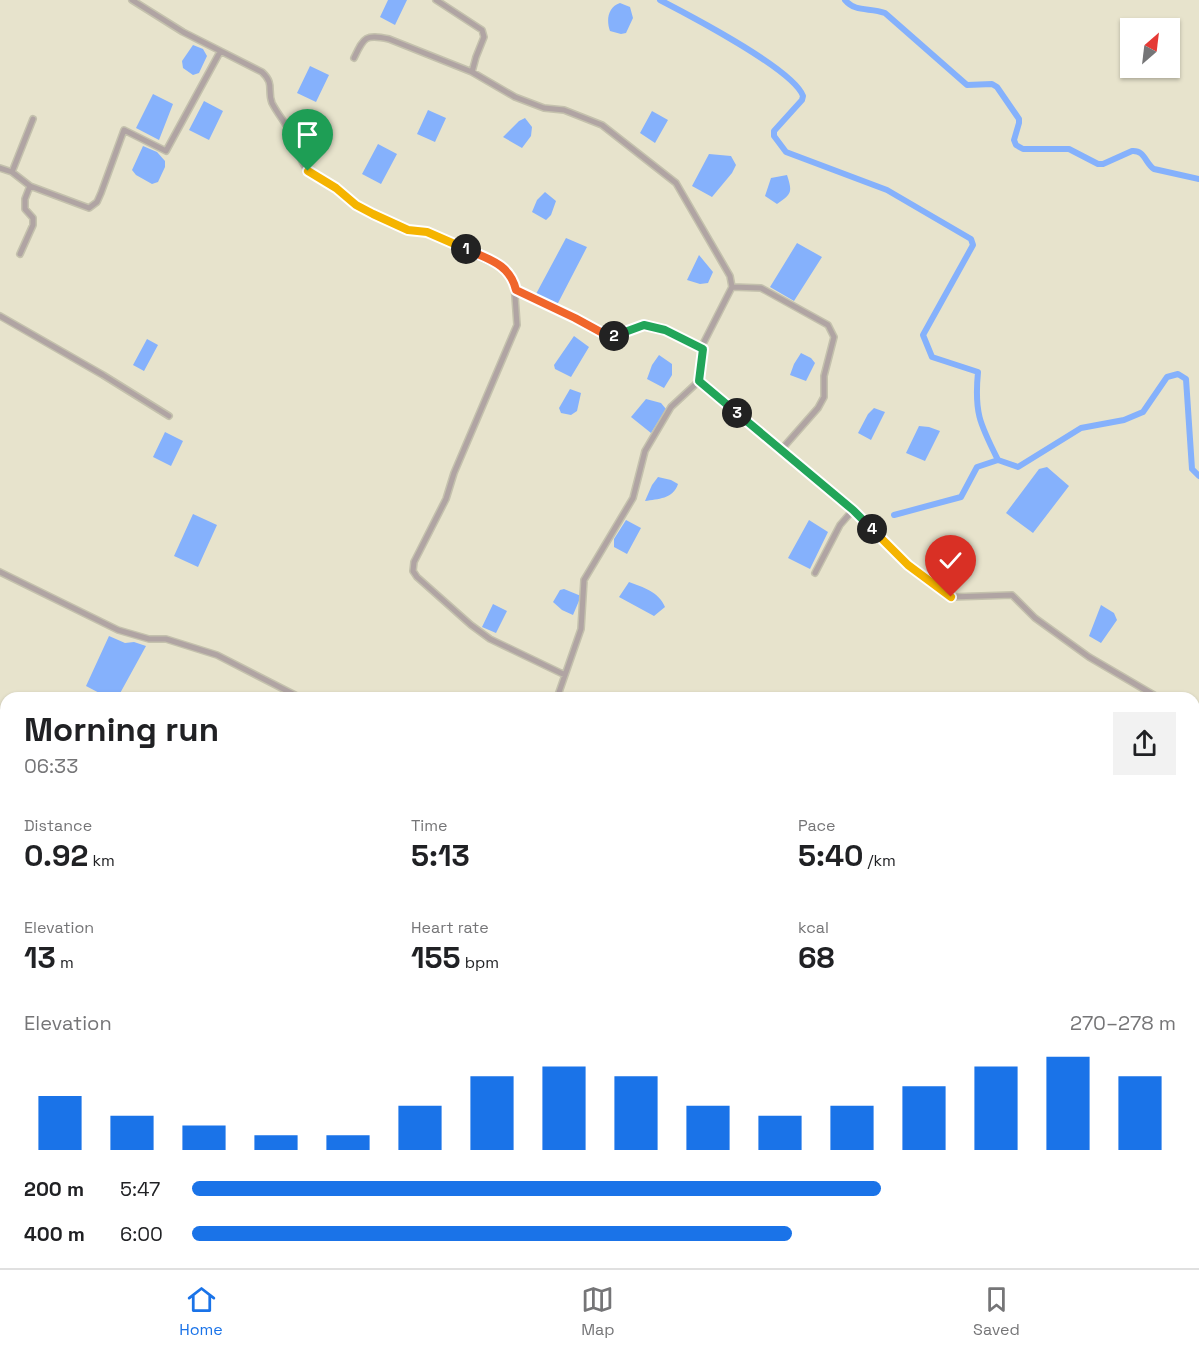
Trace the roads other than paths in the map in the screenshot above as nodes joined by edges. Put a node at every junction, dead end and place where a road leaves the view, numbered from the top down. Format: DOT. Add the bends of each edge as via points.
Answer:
graph roads {
  1 [pos="132,0"];
  2 [pos="436,0"];
  3 [pos="220,52"];
  4 [pos="354,58"];
  5 [pos="472,72"];
  6 [pos="33,119"];
  7 [pos="0,168"];
  8 [pos="12,172"];
  9 [pos="30,186"];
  10 [pos="20,254"];
  11 [pos="732,287"];
  12 [pos="516,290"];
  13 [pos="0,316"];
  14 [pos="703,349"];
  15 [pos="699,381"];
  16 [pos="169,416"];
  17 [pos="781,450"];
  18 [pos="853,510"];
  19 [pos="0,572"];
  20 [pos="815,573"];
  21 [pos="565,675"];
  22 [pos="289,692"];
  23 [pos="559,692"];
  24 [pos="1149,692"];
  1 -- 3 [label="street"];
  2 -- 5 [label="street" via="482,30 484,37"];
  3 -- 9 [label="street" via="166,151 124,130 97,202 89,208"];
  3 -- 12 [label="street" via="267,77 270,98 308,171 373,214 408,230 427,232 506,268"];
  4 -- 5 [label="street" via="366,37 374,36"];
  5 -- 11 [label="street" via="515,97 602,125 676,183 730,276"];
  6 -- 8 [label="street"];
  7 -- 8 [label="street"];
  8 -- 9 [label="street"];
  9 -- 10 [label="street" via="25,209 33,218 33,225"];
  11 -- 14 [label="street"];
  11 -- 17 [label="street" via="761,288 828,325 834,337 824,376 824,397"];
  12 -- 14 [label="street" via="608,336 644,325 665,330"];
  12 -- 21 [label="street" via="517,325 413,571 490,639"];
  13 -- 16 [label="street"];
  14 -- 15 [label="street"];
  15 -- 17 [label="street"];
  15 -- 21 [label="street" via="671,407 645,450 633,498 584,580 581,629"];
  17 -- 18 [label="street"];
  18 -- 20 [label="street" via="840,525"];
  18 -- 24 [label="street" via="908,565 951,597 1012,595 1035,618 1089,657"];
  19 -- 22 [label="street" via="118,630 218,655"];
  21 -- 23 [label="street"];
}
